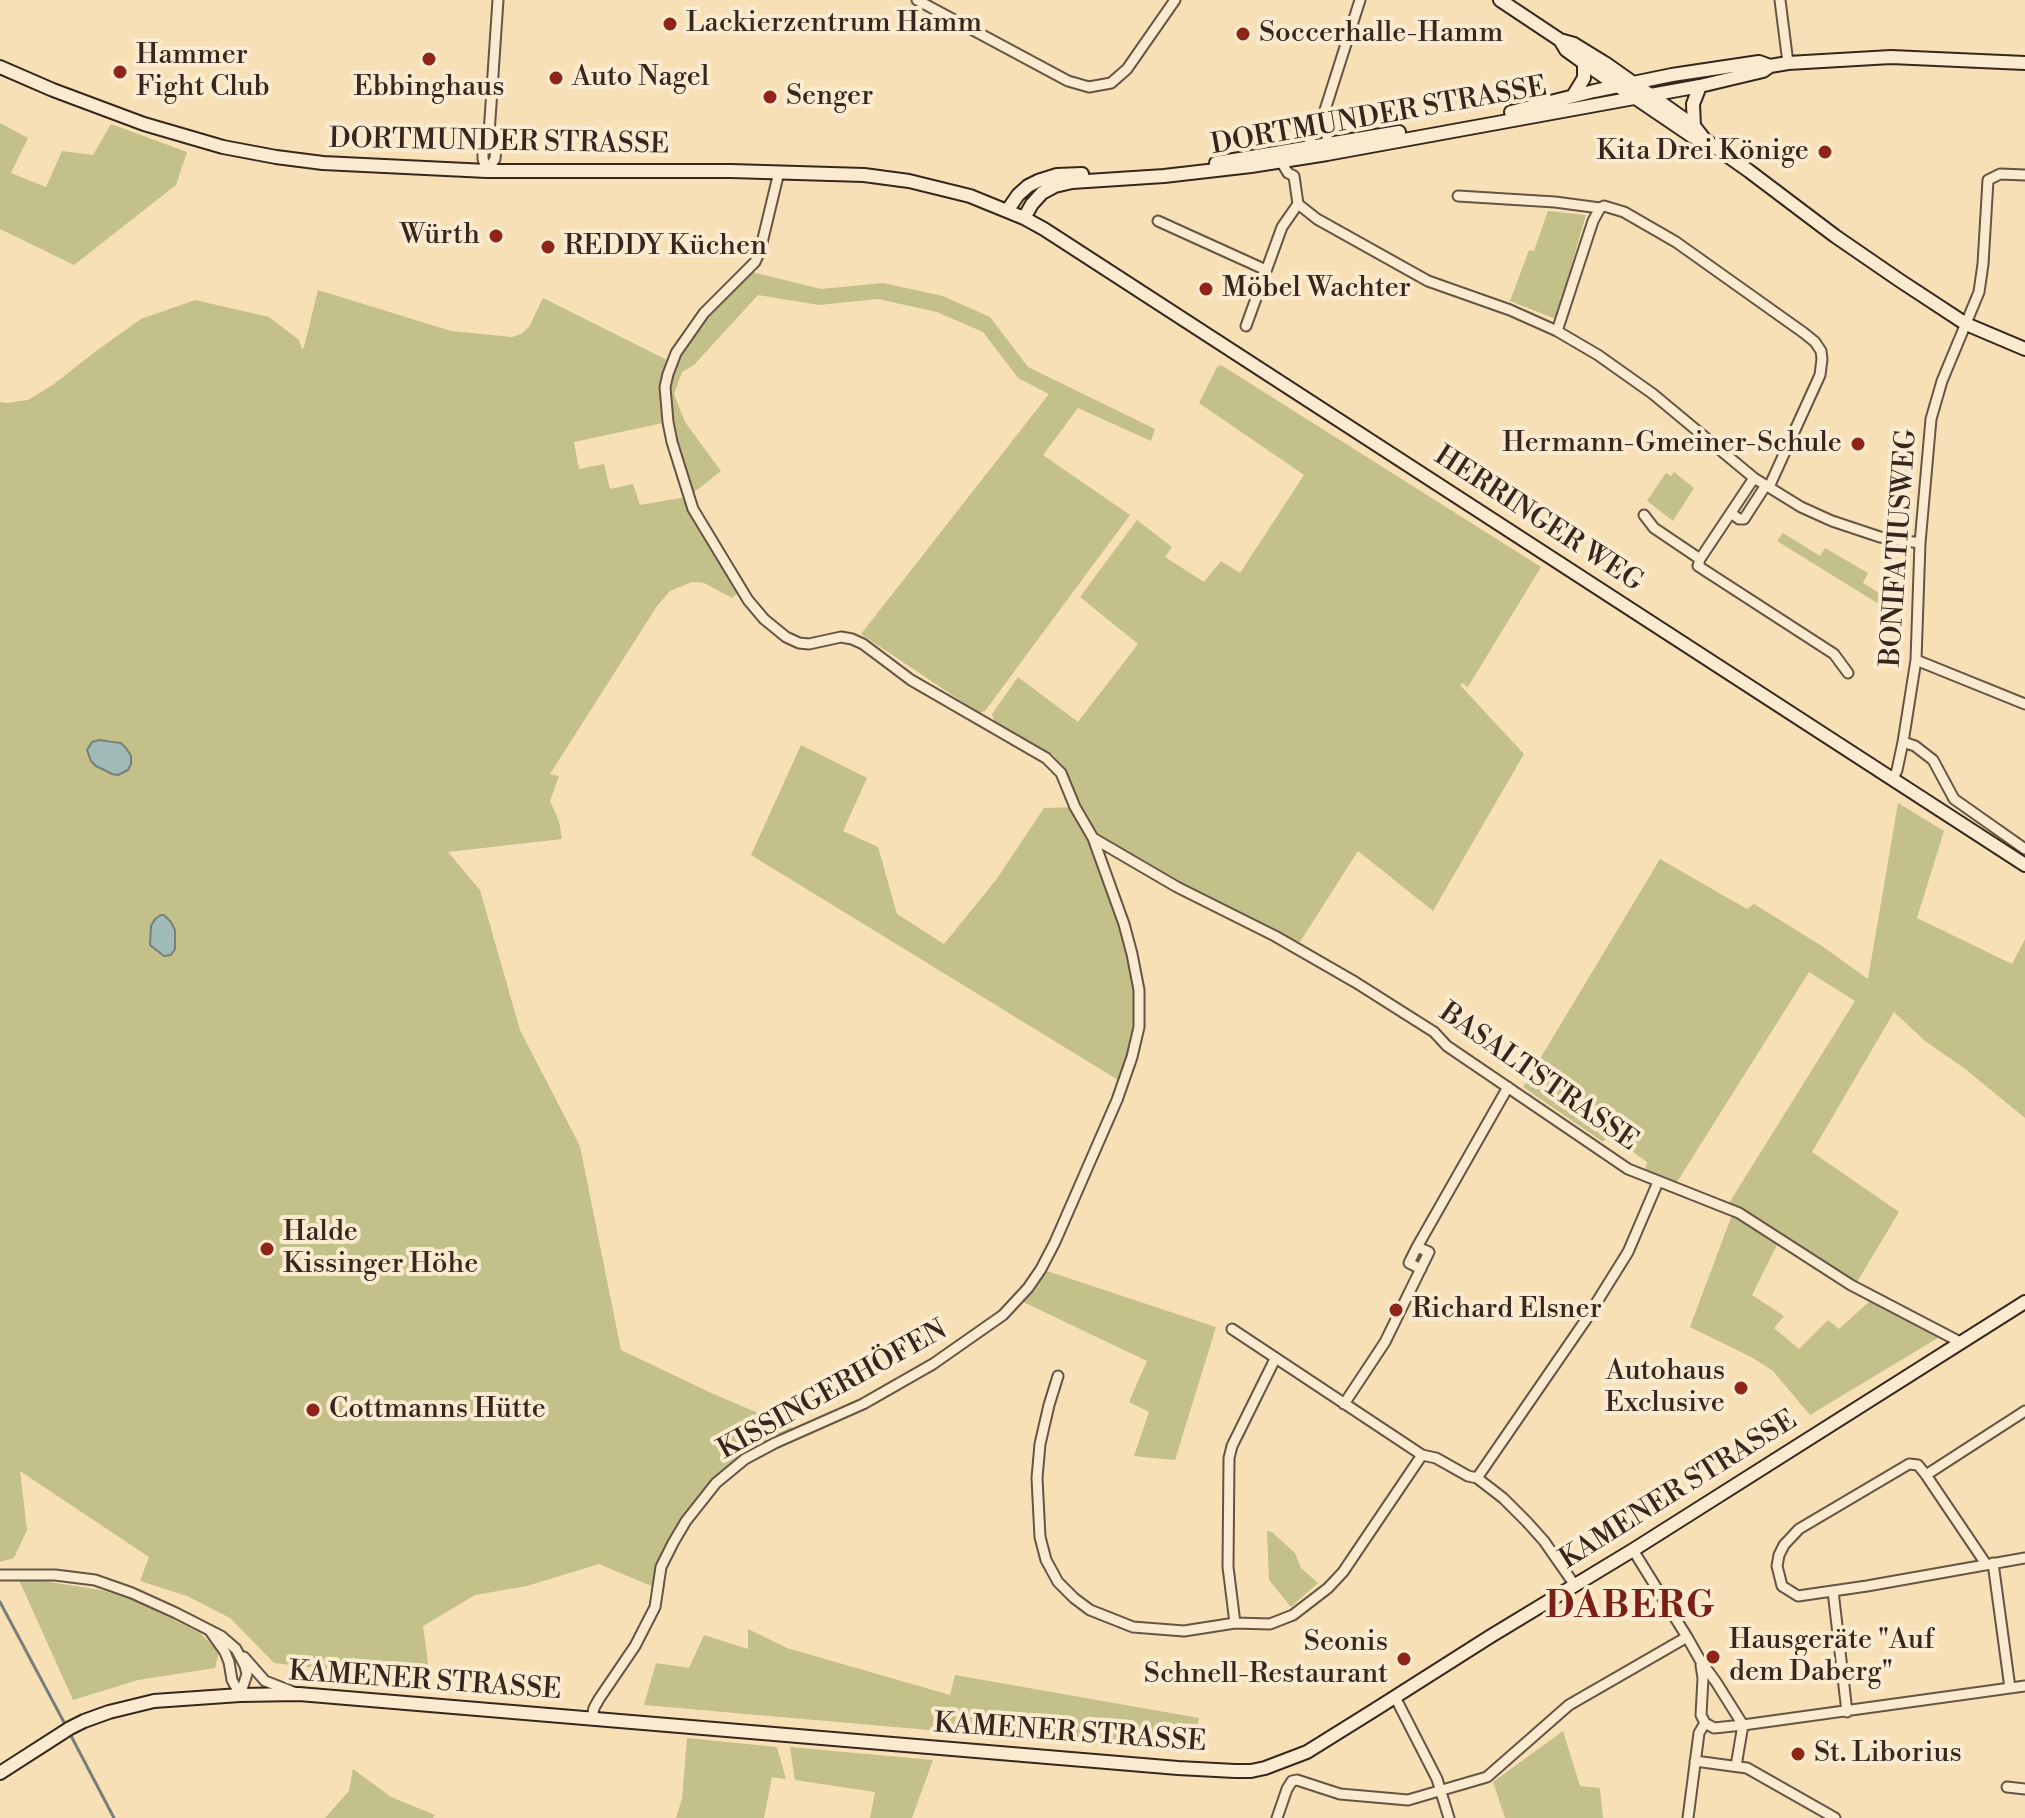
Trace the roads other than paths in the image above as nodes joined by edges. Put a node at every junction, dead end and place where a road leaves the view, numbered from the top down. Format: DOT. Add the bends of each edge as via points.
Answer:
graph roads {
  1 [pos="498,0"];
  2 [pos="917,0"];
  3 [pos="1175,0"];
  4 [pos="1360,0"];
  5 [pos="1500,0"];
  6 [pos="1780,0"];
  7 [pos="1560,40"];
  8 [pos="1584,63"];
  9 [pos="1788,63"];
  10 [pos="2025,63"];
  11 [pos="1770,66"];
  12 [pos="0,67"];
  13 [pos="1633,84"];
  14 [pos="1700,86"];
  15 [pos="1618,87"];
  16 [pos="1649,94"];
  17 [pos="1573,96"];
  18 [pos="1635,98"];
  19 [pos="1324,113"];
  20 [pos="1694,126"];
  21 [pos="1705,140"];
  22 [pos="1327,149"];
  23 [pos="1306,154"];
  24 [pos="1280,160"];
  25 [pos="487,171"];
  26 [pos="779,172"];
  27 [pos="2025,175"];
  28 [pos="1294,176"];
  29 [pos="1458,196"];
  30 [pos="1298,204"];
  31 [pos="1600,208"];
  32 [pos="1007,211"];
  33 [pos="1024,218"];
  34 [pos="1158,221"];
  35 [pos="1266,270"];
  36 [pos="1966,324"];
  37 [pos="1246,326"];
  38 [pos="1557,331"];
  39 [pos="2025,349"];
  40 [pos="1754,478"];
  41 [pos="1768,486"];
  42 [pos="1731,513"];
  43 [pos="1644,515"];
  44 [pos="1920,543"];
  45 [pos="1700,559"];
  46 [pos="1916,660"];
  47 [pos="1848,673"];
  48 [pos="2025,704"];
  49 [pos="1903,742"];
  50 [pos="1893,779"];
  51 [pos="1093,838"];
  52 [pos="2025,849"];
  53 [pos="2025,865"];
  54 [pos="1508,1087"];
  55 [pos="1658,1182"];
  56 [pos="2025,1302"];
  57 [pos="1232,1329"];
  58 [pos="1962,1343"];
  59 [pos="1275,1359"];
  60 [pos="1058,1376"];
  61 [pos="1344,1404"];
  62 [pos="2025,1411"];
  63 [pos="1422,1455"];
  64 [pos="1926,1475"];
  65 [pos="1477,1478"];
  66 [pos="1633,1550"];
  67 [pos="2025,1558"];
  68 [pos="1990,1564"];
  69 [pos="4,1575"];
  70 [pos="1574,1584"];
  71 [pos="1833,1591"];
  72 [pos="1235,1623"];
  73 [pos="210,1631"];
  74 [pos="1687,1637"];
  75 [pos="236,1649"];
  76 [pos="1700,1660"];
  77 [pos="2025,1686"];
  78 [pos="2010,1688"];
  79 [pos="299,1694"];
  80 [pos="240,1695"];
  81 [pos="1395,1697"];
  82 [pos="1847,1712"];
  83 [pos="592,1718"];
  84 [pos="1705,1723"];
  85 [pos="1743,1725"];
  86 [pos="1695,1761"];
  87 [pos="1736,1766"];
  88 [pos="0,1773"];
  89 [pos="2007,1787"];
  90 [pos="2025,1789"];
  91 [pos="1441,1791"];
  92 [pos="1277,1818"];
  93 [pos="1449,1818"];
  94 [pos="1688,1818"];
  95 [pos="1835,1818"];
  1 -- 25 [label="street" via="489,134 496,148"];
  2 -- 3 [label="street" via="1068,81 1089,87 1111,83 1127,69"];
  4 -- 19 [label="street"];
  5 -- 7 [label="main road"];
  6 -- 9 [label="street"];
  7 -- 8 [label="main road"];
  7 -- 13 [label="main road"];
  8 -- 15 [label="main road"];
  8 -- 17 [label="main road" via="1584,78"];
  9 -- 10 [label="main road, DORTMUNDER STRASSE" via="1891,57"];
  9 -- 11 [label="main road, DORTMUNDER STRASSE"];
  11 -- 13 [label="main road, DORTMUNDER STRASSE" via="1759,62"];
  11 -- 14 [label="main road, DORTMUNDER STRASSE"];
  12 -- 25 [label="main road, DORTMUNDER STRASSE" via="144,124 248,153 323,163"];
  13 -- 15 [label="main road, DORTMUNDER STRASSE"];
  13 -- 16 [label="main road"];
  14 -- 16 [label="main road, DORTMUNDER STRASSE"];
  14 -- 20 [label="main road" via="1693,104"];
  15 -- 17 [label="main road, DORTMUNDER STRASSE"];
  15 -- 18 [label="main road"];
  16 -- 18 [label="main road, DORTMUNDER STRASSE"];
  16 -- 20 [label="main road"];
  17 -- 22 [label="main road, DORTMUNDER STRASSE"];
  18 -- 21 [label="main road"];
  18 -- 22 [label="main road, DORTMUNDER STRASSE"];
  19 -- 22 [label="street"];
  19 -- 23 [label="street"];
  20 -- 21 [label="main road"];
  21 -- 36 [label="main road"];
  22 -- 23 [label="main road, DORTMUNDER STRASSE"];
  23 -- 24 [label="main road, DORTMUNDER STRASSE"];
  23 -- 28 [label="street"];
  23 -- 32 [label="main road, DORTMUNDER STRASSE" via="1057,175 1028,186"];
  24 -- 28 [label="street"];
  24 -- 33 [label="main road, DORTMUNDER STRASSE" via="1179,175 1072,182 1042,193"];
  25 -- 26 [label="main road, DORTMUNDER STRASSE"];
  26 -- 32 [label="main road, DORTMUNDER STRASSE" via="909,181"];
  26 -- 51 [label="street, KISSINGERHÖFEN" via="755,262 704,313 668,374 668,422 693,509 764,619 799,643 841,637 863,644 911,680 1046,758 1061,773"];
  27 -- 36 [label="street, BONIFATIUSWEG" via="2000,174 1988,180 1979,292"];
  28 -- 30 [label="street"];
  29 -- 31 [label="street"];
  30 -- 35 [label="street" via="1282,227"];
  30 -- 38 [label="street" via="1428,281"];
  31 -- 38 [label="street"];
  31 -- 41 [label="street" via="1624,212 1676,242 1804,333 1821,351 1820,375"];
  32 -- 33 [label="main road, DORTMUNDER STRASSE"];
  33 -- 50 [label="main road, HERRINGER WEG"];
  34 -- 35 [label="street"];
  35 -- 37 [label="street"];
  36 -- 39 [label="main road"];
  36 -- 44 [label="street, BONIFATIUSWEG" via="1931,419"];
  38 -- 40 [label="street" via="1636,381"];
  40 -- 41 [label="street"];
  40 -- 42 [label="street"];
  41 -- 42 [label="street" via="1744,519"];
  41 -- 44 [label="street" via="1832,521"];
  42 -- 45 [label="street"];
  43 -- 45 [label="street" via="1654,528"];
  44 -- 46 [label="street, BONIFATIUSWEG"];
  45 -- 47 [label="street" via="1698,566 1834,654"];
  46 -- 48 [label="street"];
  46 -- 49 [label="street, BONIFATIUSWEG"];
  49 -- 50 [label="street, BONIFATIUSWEG"];
  49 -- 52 [label="street" via="1933,760 1954,799"];
  50 -- 53 [label="main road, HERRINGER WEG"];
  51 -- 54 [label="street, BASALTSTRASSE" via="1355,982"];
  51 -- 83 [label="street, KISSINGERHÖFEN" via="1132,954 1139,1027 1117,1100 1041,1269 1003,1315 933,1364 863,1404 745,1459 716,1483 673,1543 661,1567 655,1607"];
  54 -- 55 [label="street, BASALTSTRASSE" via="1628,1169"];
  54 -- 61 [label="street" via="1417,1247 1429,1252 1385,1342"];
  55 -- 58 [label="street, BASALTSTRASSE" via="1739,1213 1851,1285"];
  55 -- 65 [label="street" via="1628,1252"];
  56 -- 58 [label="main road, KAMENER STRASSE"];
  57 -- 59 [label="street"];
  58 -- 66 [label="main road, KAMENER STRASSE"];
  59 -- 61 [label="street"];
  59 -- 72 [label="street" via="1229,1458 1228,1567"];
  60 -- 72 [label="street" via="1037,1478 1040,1537 1058,1582 1090,1610 1133,1627 1184,1631"];
  61 -- 63 [label="street"];
  62 -- 64 [label="street"];
  63 -- 65 [label="street"];
  63 -- 72 [label="street" via="1328,1588 1293,1615 1270,1624"];
  64 -- 68 [label="street"];
  64 -- 71 [label="street" via="1918,1465 1909,1464 1792,1535 1779,1555 1782,1586 1798,1596"];
  65 -- 70 [label="street" via="1527,1522"];
  66 -- 70 [label="main road, KAMENER STRASSE"];
  66 -- 74 [label="street"];
  67 -- 68 [label="street"];
  68 -- 71 [label="street"];
  68 -- 78 [label="street"];
  69 -- 73 [label="street" via="95,1580"];
  70 -- 81 [label="main road, KAMENER STRASSE"];
  71 -- 82 [label="street"];
  73 -- 75 [label="street"];
  73 -- 80 [label="street" via="225,1652"];
  74 -- 76 [label="street"];
  74 -- 91 [label="street" via="1569,1705 1487,1777"];
  75 -- 79 [label="street" via="265,1681"];
  75 -- 80 [label="street" via="247,1674"];
  76 -- 84 [label="street"];
  76 -- 85 [label="street"];
  77 -- 78 [label="street"];
  78 -- 82 [label="street"];
  79 -- 80 [label="main road, KAMENER STRASSE"];
  79 -- 83 [label="main road, KAMENER STRASSE"];
  80 -- 88 [label="main road, KAMENER STRASSE" via="154,1701 109,1712 57,1736"];
  81 -- 83 [label="main road, KAMENER STRASSE" via="1307,1752 1251,1771"];
  81 -- 91 [label="street"];
  82 -- 85 [label="street"];
  84 -- 85 [label="street" via="1714,1728"];
  84 -- 86 [label="street"];
  85 -- 87 [label="street"];
  86 -- 87 [label="street"];
  86 -- 94 [label="street"];
  87 -- 95 [label="street"];
  89 -- 90 [label="street"];
  91 -- 92 [label="street" via="1408,1800 1340,1794 1297,1780 1289,1784"];
  91 -- 93 [label="street"];
}
